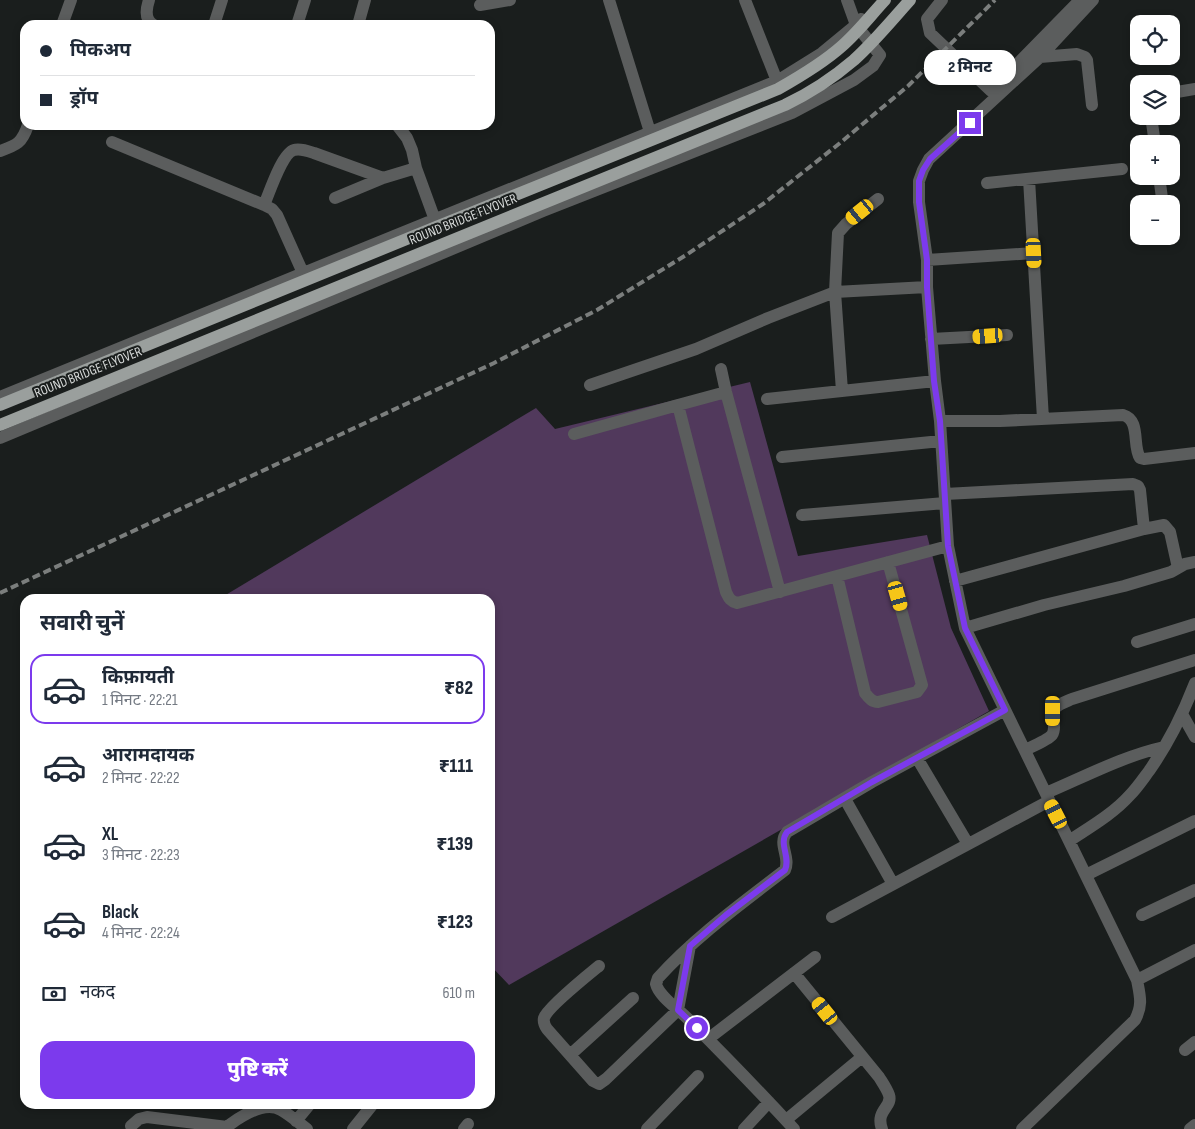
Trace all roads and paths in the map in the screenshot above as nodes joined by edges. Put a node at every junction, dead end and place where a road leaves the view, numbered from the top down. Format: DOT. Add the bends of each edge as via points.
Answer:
graph roads {
  1 [pos="71,0"];
  2 [pos="149,0"];
  3 [pos="222,0"];
  4 [pos="305,0"];
  5 [pos="365,0"];
  6 [pos="510,0"];
  7 [pos="609,0"];
  8 [pos="745,0"];
  9 [pos="847,0"];
  10 [pos="877,0"];
  11 [pos="885,0"];
  12 [pos="910,0"];
  13 [pos="942,0"];
  14 [pos="1080,0"];
  15 [pos="1093,0"];
  16 [pos="480,5"];
  17 [pos="64,20"];
  18 [pos="148,20"];
  19 [pos="216,20"];
  20 [pos="299,20"];
  21 [pos="359,20"];
  22 [pos="856,25"];
  23 [pos="1040,58"];
  24 [pos="777,81"];
  25 [pos="1195,89"];
  26 [pos="1180,92"];
  27 [pos="1092,105"];
  28 [pos="26,130"];
  29 [pos="401,130"];
  30 [pos="650,132"];
  31 [pos="112,142"];
  32 [pos="0,151"];
  33 [pos="416,168"];
  34 [pos="1122,169"];
  35 [pos="383,178"];
  36 [pos="1029,179"];
  37 [pos="987,183"];
  38 [pos="335,198"];
  39 [pos="878,199"];
  40 [pos="264,205"];
  41 [pos="434,220"];
  42 [pos="1034,253"];
  43 [pos="927,260"];
  44 [pos="303,273"];
  45 [pos="927,287"];
  46 [pos="835,292"];
  47 [pos="1006,335"];
  48 [pos="931,339"];
  49 [pos="721,369"];
  50 [pos="934,381"];
  51 [pos="590,385"];
  52 [pos="842,391"];
  53 [pos="726,392"];
  54 [pos="0,397"];
  55 [pos="767,399"];
  56 [pos="0,405"];
  57 [pos="678,405"];
  58 [pos="1043,419"];
  59 [pos="940,421"];
  60 [pos="0,425"];
  61 [pos="574,434"];
  62 [pos="0,438"];
  63 [pos="941,441"];
  64 [pos="1195,454"];
  65 [pos="782,457"];
  66 [pos="945,499"];
  67 [pos="802,515"];
  68 [pos="1144,529"];
  69 [pos="948,546"];
  70 [pos="888,562"];
  71 [pos="1195,562"];
  72 [pos="1178,568"];
  73 [pos="837,576"];
  74 [pos="955,580"];
  75 [pos="780,592"];
  76 [pos="1195,624"];
  77 [pos="965,628"];
  78 [pos="1137,642"];
  79 [pos="1195,660"];
  80 [pos="1195,683"];
  81 [pos="1005,710"];
  82 [pos="1182,714"];
  83 [pos="1195,737"];
  84 [pos="1164,747"];
  85 [pos="1025,750"];
  86 [pos="917,758"];
  87 [pos="1047,797"];
  88 [pos="844,799"];
  89 [pos="1195,821"];
  90 [pos="1069,841"];
  91 [pos="968,844"];
  92 [pos="1086,875"];
  93 [pos="893,884"];
  94 [pos="1195,890"];
  95 [pos="1142,916"];
  96 [pos="832,917"];
  97 [pos="690,946"];
  98 [pos="1195,950"];
  99 [pos="815,956"];
  100 [pos="598,966"];
  101 [pos="794,973"];
  102 [pos="1137,980"];
  103 [pos="633,998"];
  104 [pos="678,1010"];
  105 [pos="708,1039"];
  106 [pos="1195,1042"];
  107 [pos="1185,1050"];
  108 [pos="570,1055"];
  109 [pos="862,1057"];
  110 [pos="698,1076"];
  111 [pos="769,1102"];
  112 [pos="261,1109"];
  113 [pos="278,1109"];
  114 [pos="306,1109"];
  115 [pos="369,1109"];
  116 [pos="296,1121"];
  117 [pos="790,1124"];
  118 [pos="132,1128"];
  119 [pos="225,1128"];
  120 [pos="1024,1128"];
  121 [pos="307,1129"];
  122 [pos="353,1129"];
  123 [pos="647,1129"];
  124 [pos="744,1129"];
  125 [pos="882,1129"];
  1 -- 17 [label="street"];
  2 -- 18 [label="street" via="146,9"];
  3 -- 19 [label="street"];
  4 -- 20 [label="street"];
  5 -- 21 [label="street"];
  6 -- 16 [label="street"];
  7 -- 30 [label="street"];
  8 -- 24 [label="street"];
  9 -- 22 [label="street"];
  10 -- 22 [label="street"];
  11 -- 56 [label="main road, ROUND BRIDGE FLYOVER, bridge" via="823,62 778,89"];
  12 -- 60 [label="main road, ROUND BRIDGE FLYOVER, bridge" via="834,77 785,105"];
  13 -- 14 [label="street" via="927,19 930,32 991,91"];
  15 -- 23 [label="street"];
  22 -- 24 [label="street" via="818,57"];
  22 -- 62 [label="street" via="880,56 873,66 854,80 792,113 543,211"];
  23 -- 27 [label="street" via="1076,54 1085,57"];
  23 -- 43 [label="street" via="930,159 923,170 919,181 919,202"];
  24 -- 30 [label="street"];
  25 -- 26 [label="street"];
  28 -- 32 [label="street" via="20,140"];
  29 -- 33 [label="street" via="412,150"];
  30 -- 41 [label="street"];
  31 -- 40 [label="street"];
  33 -- 35 [label="street"];
  33 -- 41 [label="street"];
  34 -- 36 [label="street"];
  35 -- 38 [label="street"];
  35 -- 40 [label="street" via="314,153 294,150 282,163"];
  36 -- 37 [label="street"];
  36 -- 42 [label="street"];
  39 -- 46 [label="street" via="838,233"];
  40 -- 44 [label="street" via="277,215"];
  41 -- 44 [label="street"];
  42 -- 43 [label="street"];
  42 -- 58 [label="street"];
  43 -- 45 [label="street"];
  44 -- 54 [label="street"];
  45 -- 46 [label="street"];
  45 -- 48 [label="street"];
  46 -- 51 [label="street" via="696,349"];
  46 -- 52 [label="street"];
  47 -- 48 [label="street"];
  48 -- 50 [label="street"];
  49 -- 53 [label="street"];
  50 -- 52 [label="street"];
  50 -- 59 [label="street"];
  52 -- 55 [label="street"];
  53 -- 57 [label="street"];
  53 -- 75 [label="street"];
  57 -- 61 [label="street"];
  57 -- 75 [label="street" via="729,599 737,603"];
  58 -- 59 [label="street"];
  58 -- 64 [label="street" via="1124,415 1132,420 1140,458"];
  59 -- 63 [label="street"];
  63 -- 65 [label="street"];
  63 -- 66 [label="street"];
  66 -- 67 [label="street"];
  66 -- 68 [label="street" via="1133,484 1140,490"];
  66 -- 69 [label="street"];
  68 -- 72 [label="street" via="1160,525 1167,528"];
  68 -- 74 [label="street"];
  69 -- 70 [label="street"];
  69 -- 74 [label="street"];
  70 -- 73 [label="street"];
  70 -- 73 [label="street" via="922,685 917,692 878,702 870,700 865,693"];
  71 -- 72 [label="street"];
  72 -- 77 [label="street" via="1124,586"];
  73 -- 75 [label="street"];
  74 -- 77 [label="street"];
  76 -- 78 [label="street"];
  77 -- 81 [label="street"];
  79 -- 85 [label="street" via="1059,704 1053,711 1053,734"];
  80 -- 82 [label="street"];
  81 -- 85 [label="street"];
  81 -- 86 [label="street"];
  82 -- 83 [label="street"];
  82 -- 84 [label="street"];
  84 -- 87 [label="street" via="1124,760"];
  84 -- 90 [label="street" via="1130,795"];
  85 -- 87 [label="street"];
  86 -- 88 [label="street"];
  86 -- 91 [label="street"];
  87 -- 90 [label="street"];
  87 -- 91 [label="street"];
  88 -- 93 [label="street"];
  88 -- 97 [label="street" via="787,832 783,843 788,861 785,870"];
  89 -- 92 [label="street"];
  90 -- 92 [label="street"];
  91 -- 93 [label="street"];
  92 -- 102 [label="street"];
  93 -- 96 [label="street"];
  94 -- 95 [label="street"];
  97 -- 104 [label="street"];
  97 -- 104 [label="street" via="658,978 656,984 659,992"];
  98 -- 102 [label="street"];
  99 -- 101 [label="street"];
  100 -- 108 [label="street" via="544,1019 547,1029"];
  101 -- 105 [label="street"];
  101 -- 109 [label="street"];
  102 -- 120 [label="street" via="1141,1002 1135,1020"];
  103 -- 108 [label="street"];
  104 -- 105 [label="street"];
  104 -- 108 [label="street" via="601,1083 593,1081"];
  105 -- 111 [label="street"];
  106 -- 107 [label="street"];
  109 -- 117 [label="street"];
  109 -- 125 [label="street" via="890,1097 880,1115"];
  110 -- 123 [label="street"];
  111 -- 117 [label="street"];
  111 -- 124 [label="street"];
  112 -- 119 [label="street" via="236,1119"];
  113 -- 116 [label="street"];
  114 -- 116 [label="street"];
  115 -- 122 [label="street"];
  116 -- 121 [label="street"];
  118 -- 119 [label="street" via="147,1117"];
}
